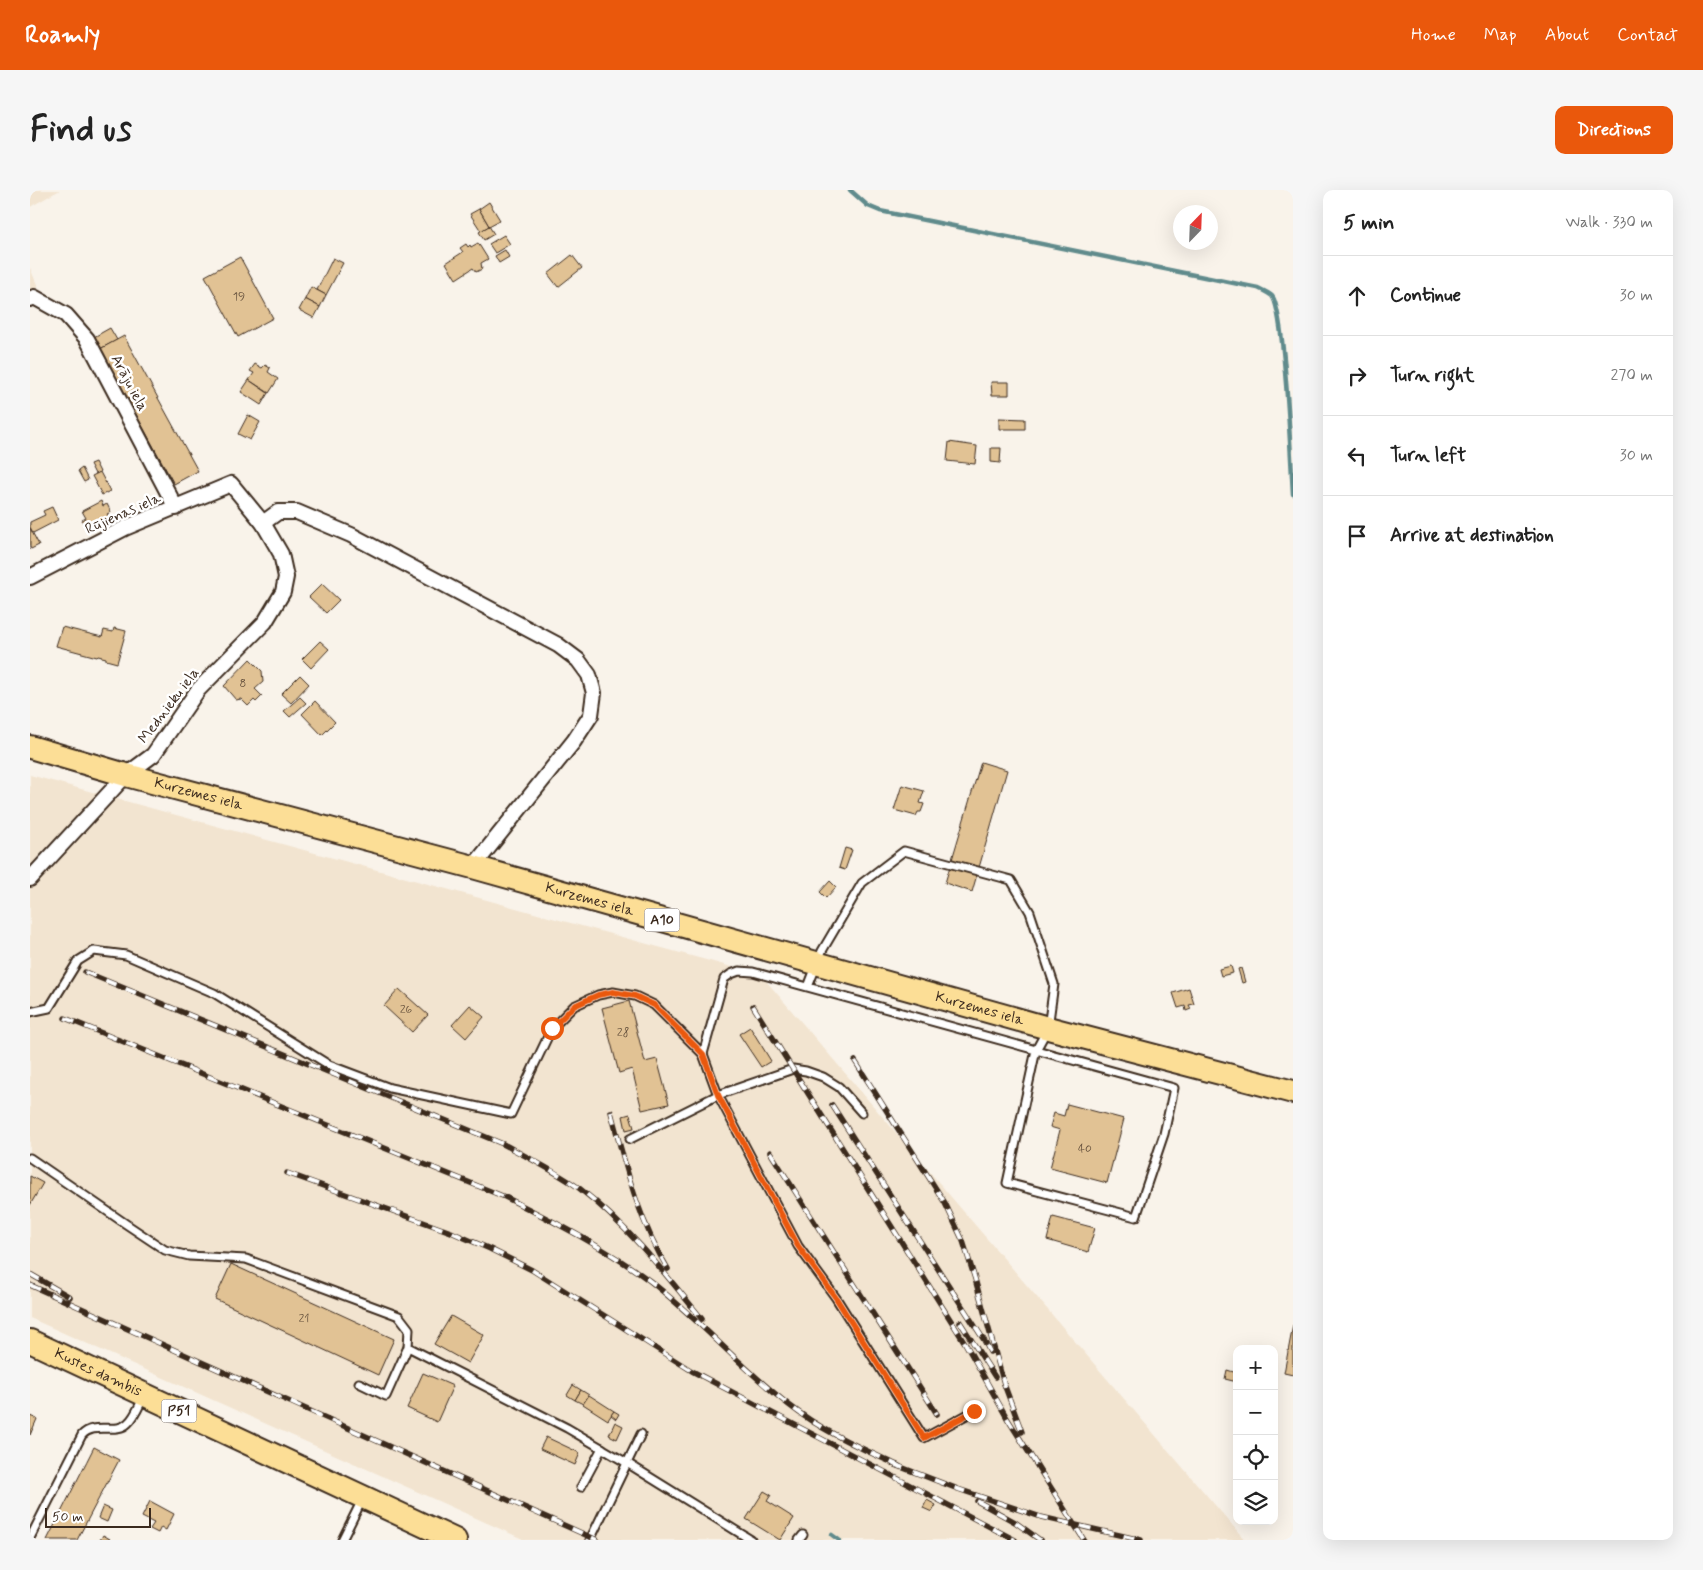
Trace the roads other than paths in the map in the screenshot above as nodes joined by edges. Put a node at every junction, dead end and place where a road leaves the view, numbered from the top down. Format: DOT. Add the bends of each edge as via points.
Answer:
graph roads {
  1 [pos="30,299"];
  2 [pos="232,484"];
  3 [pos="176,508"];
  4 [pos="263,523"];
  5 [pos="30,577"];
  6 [pos="30,747"];
  7 [pos="126,775"];
  8 [pos="473,867"];
  9 [pos="30,880"];
  10 [pos="816,963"];
  11 [pos="808,987"];
  12 [pos="30,1012"];
  13 [pos="1048,1028"];
  14 [pos="1036,1050"];
  15 [pos="703,1054"];
  16 [pos="1293,1092"];
  17 [pos="718,1095"];
  18 [pos="862,1112"];
  19 [pos="630,1139"];
  20 [pos="30,1158"];
  21 [pos="30,1342"];
  22 [pos="408,1348"];
  23 [pos="358,1383"];
  24 [pos="144,1394"];
  25 [pos="974,1411"];
  26 [pos="641,1434"];
  27 [pos="602,1448"];
  28 [pos="627,1463"];
  29 [pos="580,1487"];
  30 [pos="363,1497"];
  31 [pos="30,1538"];
  32 [pos="342,1540"];
  33 [pos="455,1540"];
  34 [pos="590,1540"];
  35 [pos="751,1540"];
  1 -- 3 [label="street, Arāju iela" via="34,297 66,315 87,339"];
  2 -- 3 [label="street, Rūjienas iela"];
  2 -- 4 [label="street, Mednieku iela"];
  3 -- 5 [label="street, Rūjienas iela" via="125,528"];
  4 -- 7 [label="street, Mednieku iela" via="281,554 286,577 283,592 265,622 198,690 153,755"];
  4 -- 8 [label="street" via="278,512 297,512 351,535 558,645 578,660 588,675 594,693 591,715 574,741"];
  6 -- 7 [label="main road, Kurzemes iela / A10"];
  7 -- 8 [label="main road, Kurzemes iela / A10"];
  7 -- 9 [label="street, Mednieku iela"];
  8 -- 10 [label="main road, Kurzemes iela / A10"];
  10 -- 11 [label="lane"];
  10 -- 13 [label="main road, Kurzemes iela / A10"];
  10 -- 13 [label="lane" via="862,883 904,851 1010,880 1030,912 1054,984"];
  11 -- 14 [label="lane"];
  11 -- 15 [label="lane" via="753,972 731,974 721,986"];
  12 -- 15 [label="lane" via="49,1008 78,961 94,951 126,955 214,994 329,1065 390,1088 512,1114 552,1028 574,1006 598,995 620,993 654,1005"];
  13 -- 14 [label="lane"];
  13 -- 16 [label="main road, Kurzemes iela / A10"];
  14 -- 14 [label="lane" via="1007,1183 1136,1217 1164,1134 1174,1088"];
  15 -- 17 [label="lane"];
  17 -- 18 [label="lane" via="793,1070 806,1070 839,1087"];
  17 -- 19 [label="lane"];
  17 -- 25 [label="lane" via="798,1246 836,1298 924,1438"];
  20 -- 22 [label="lane" via="165,1250 189,1256 246,1259 399,1316 409,1329"];
  21 -- 24 [label="main road, Kustes dambis / P51"];
  22 -- 23 [label="lane" via="386,1396"];
  22 -- 27 [label="lane"];
  24 -- 30 [label="main road, Kustes dambis / P51"];
  24 -- 31 [label="lane" via="126,1425 92,1428 82,1435"];
  26 -- 28 [label="lane"];
  27 -- 28 [label="lane"];
  27 -- 29 [label="lane"];
  28 -- 34 [label="lane"];
  28 -- 35 [label="lane"];
  30 -- 32 [label="lane"];
  30 -- 33 [label="main road, P51"];
}
